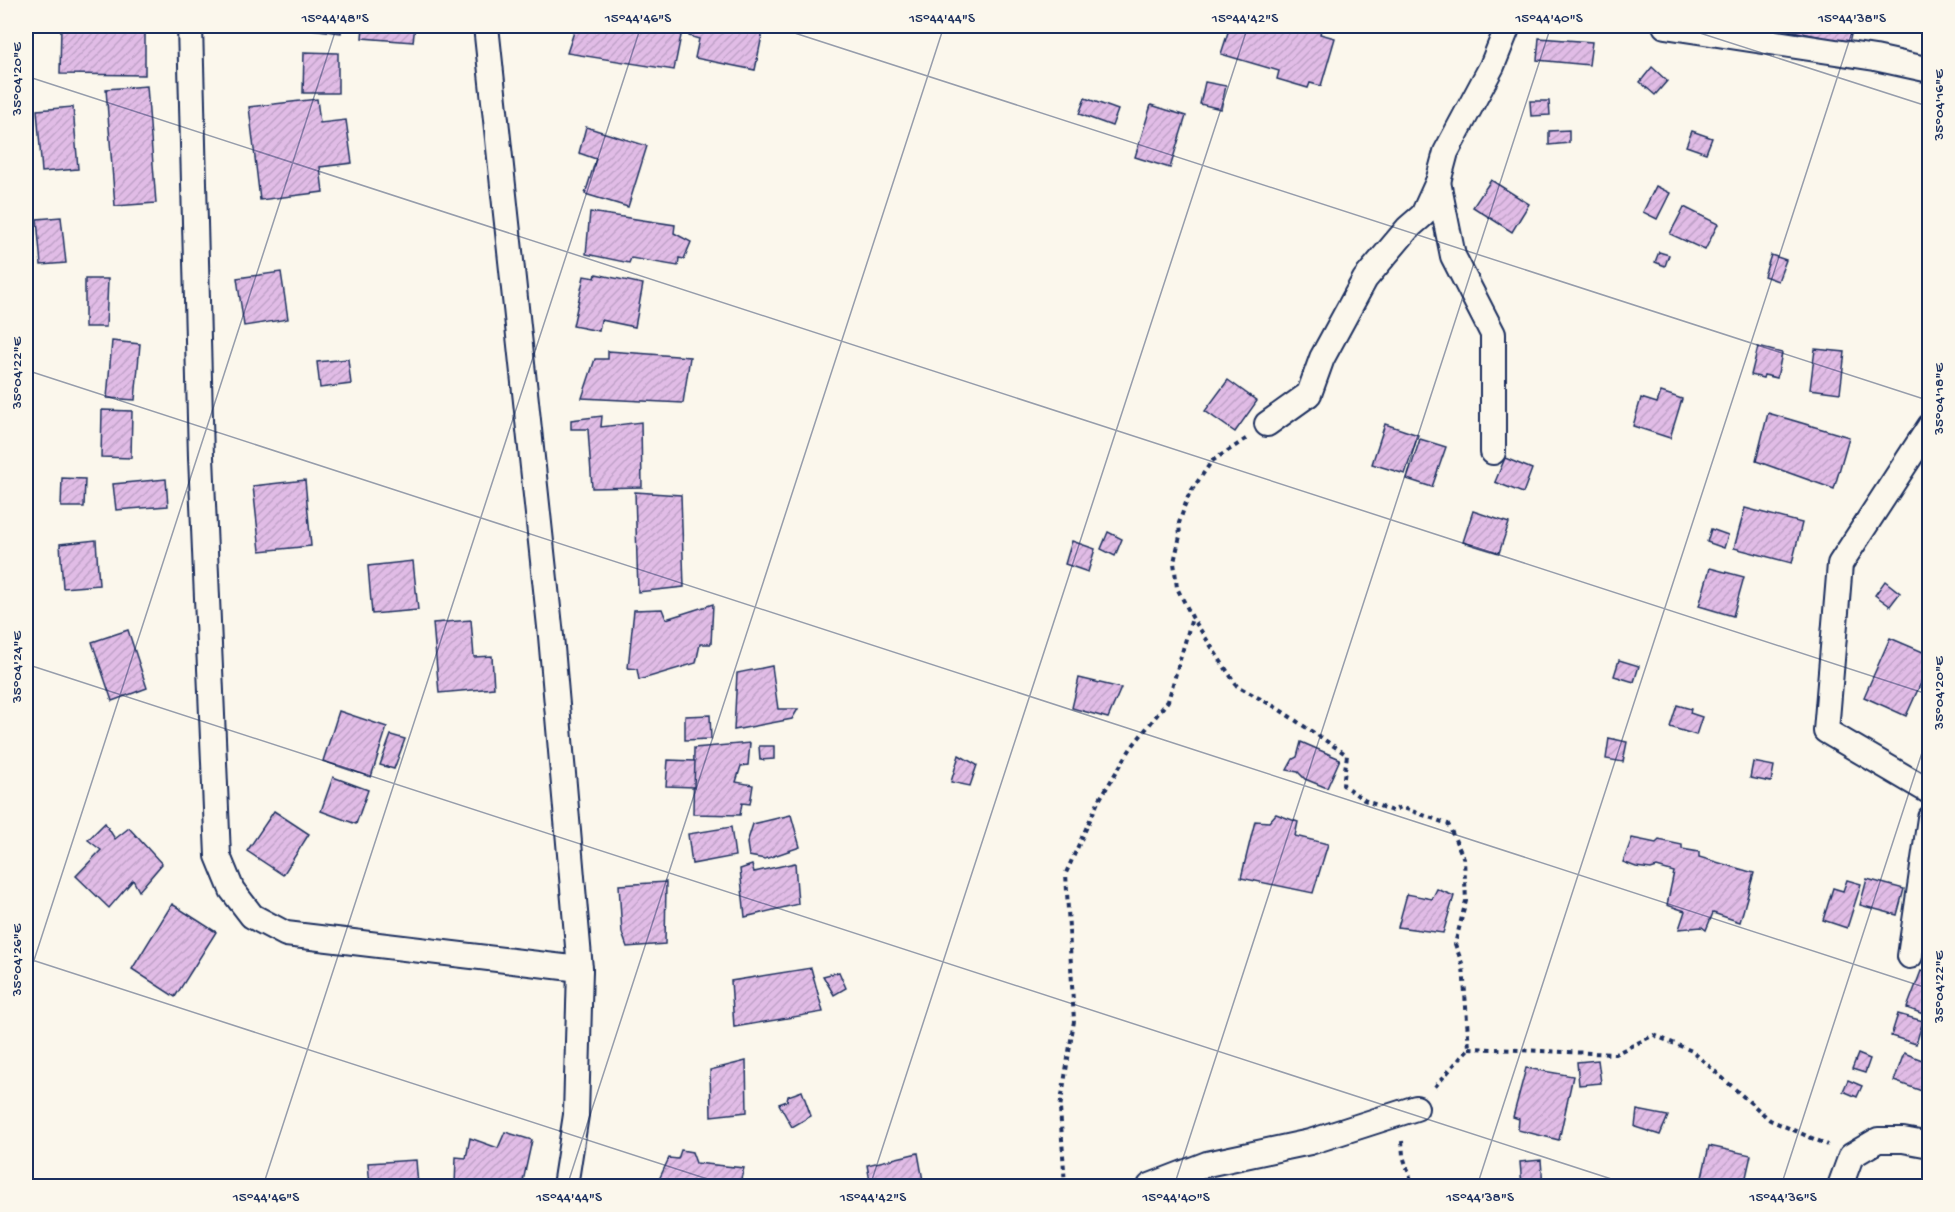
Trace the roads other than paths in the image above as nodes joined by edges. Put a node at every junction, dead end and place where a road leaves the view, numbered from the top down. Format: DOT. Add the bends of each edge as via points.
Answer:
graph roads {
  1 [pos="190,26"];
  2 [pos="486,26"];
  3 [pos="1508,26"];
  4 [pos="1665,26"];
  5 [pos="1929,70"];
  6 [pos="1438,182"];
  7 [pos="1267,424"];
  8 [pos="1929,426"];
  9 [pos="1493,452"];
  10 [pos="1929,792"];
  11 [pos="1929,818"];
  12 [pos="1910,956"];
  13 [pos="580,969"];
  14 [pos="1416,1108"];
  15 [pos="1929,1144"];
  16 [pos="565,1186"];
  17 [pos="1150,1186"];
  18 [pos="1840,1186"];
  1 -- 13 [label="street" via="201,458 218,856 232,890 252,916 286,934"];
  2 -- 13 [label="street" via="551,636"];
  3 -- 6 [label="street" via="1492,66 1446,152"];
  4 -- 5 [label="street"];
  6 -- 7 [label="street" via="1423,215 1365,279 1322,358 1309,394"];
  6 -- 9 [label="street" via="1453,256 1493,334"];
  8 -- 10 [label="street" via="1840,564 1826,730"];
  11 -- 12 [label="street"];
  13 -- 16 [label="street" via="576,1115"];
  14 -- 17 [label="street" via="1310,1142 1207,1164"];
  15 -- 18 [label="street" via="1878,1140 1851,1156"];
}
